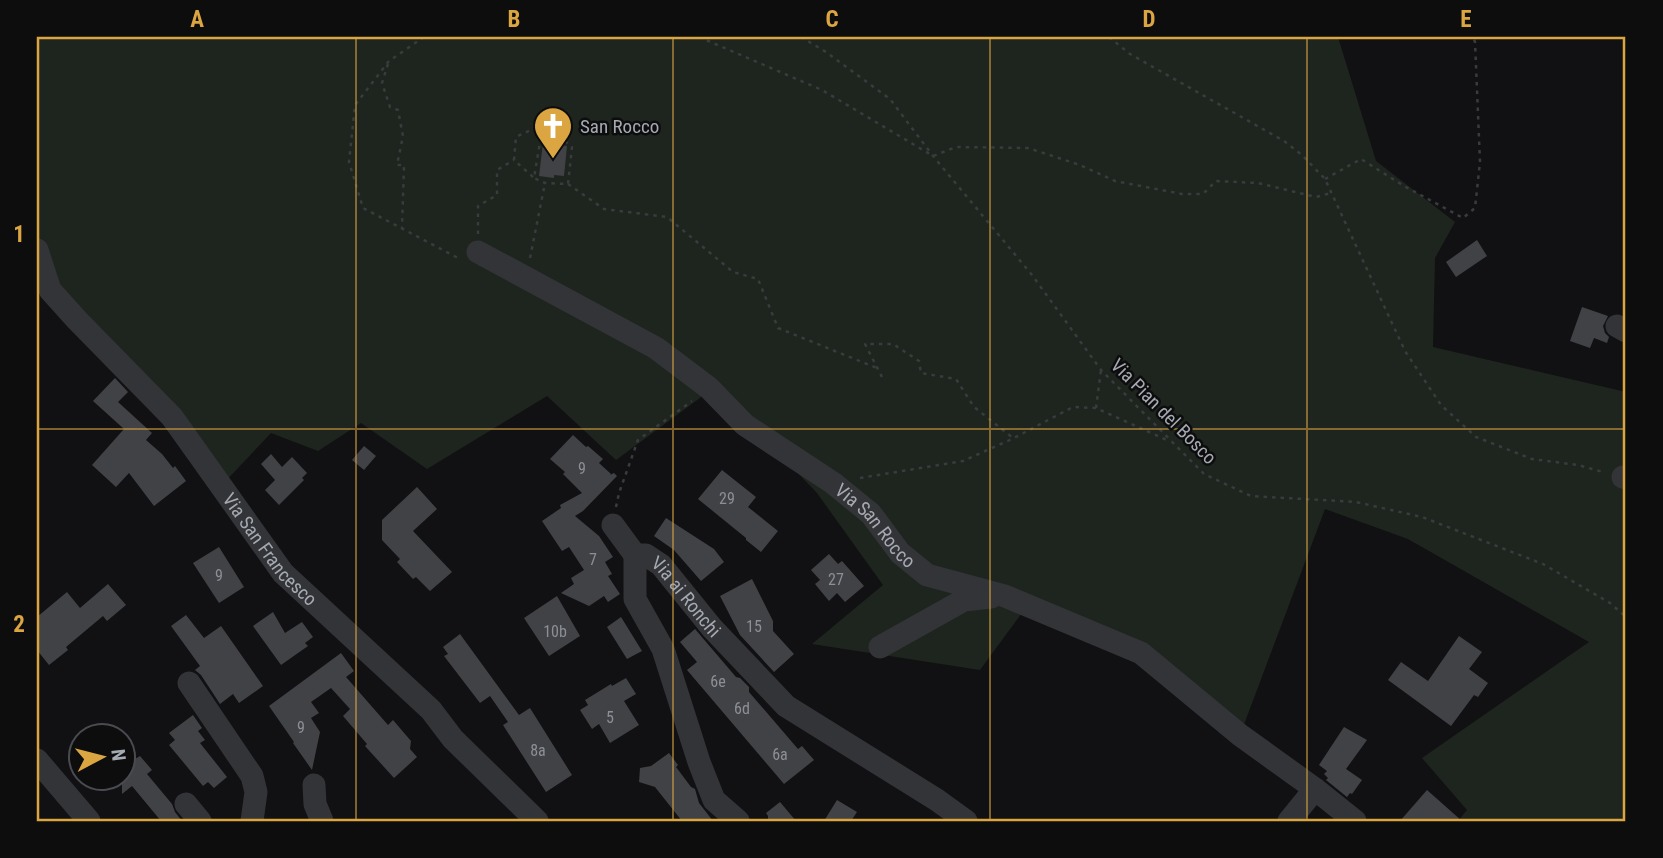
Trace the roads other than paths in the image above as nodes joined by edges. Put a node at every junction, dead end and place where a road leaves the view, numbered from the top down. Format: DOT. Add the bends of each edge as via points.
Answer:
graph roads {
  1 [pos="37,250"];
  2 [pos="478,252"];
  3 [pos="613,525"];
  4 [pos="635,555"];
  5 [pos="1005,596"];
  6 [pos="880,647"];
  7 [pos="189,683"];
  8 [pos="37,760"];
  9 [pos="314,785"];
  10 [pos="1315,789"];
  11 [pos="89,821"];
  12 [pos="252,821"];
  13 [pos="322,821"];
  14 [pos="537,821"];
  15 [pos="738,821"];
  16 [pos="966,821"];
  17 [pos="1289,821"];
  18 [pos="1355,821"];
  1 -- 14 [label="street, Via San Francesco" via="50,290 172,418 283,573 431,710 453,739"];
  2 -- 5 [label="street, Via San Rocco" via="656,348 709,388 745,425 871,514 900,553 927,575"];
  3 -- 4 [label="street"];
  4 -- 15 [label="street, Via ai Ronchi" via="635,599 663,649 714,800"];
  4 -- 16 [label="street, Via ai Ronchi" via="646,555 661,565 712,628 786,706"];
  5 -- 6 [label="street" via="964,600"];
  5 -- 10 [label="street, Via San Rocco" via="1141,653 1240,735"];
  7 -- 12 [label="street" via="252,776 256,792"];
  8 -- 11 [label="street"];
  9 -- 13 [label="street"];
  10 -- 17 [label="street"];
  10 -- 18 [label="street, Via San Rocco"];
}
